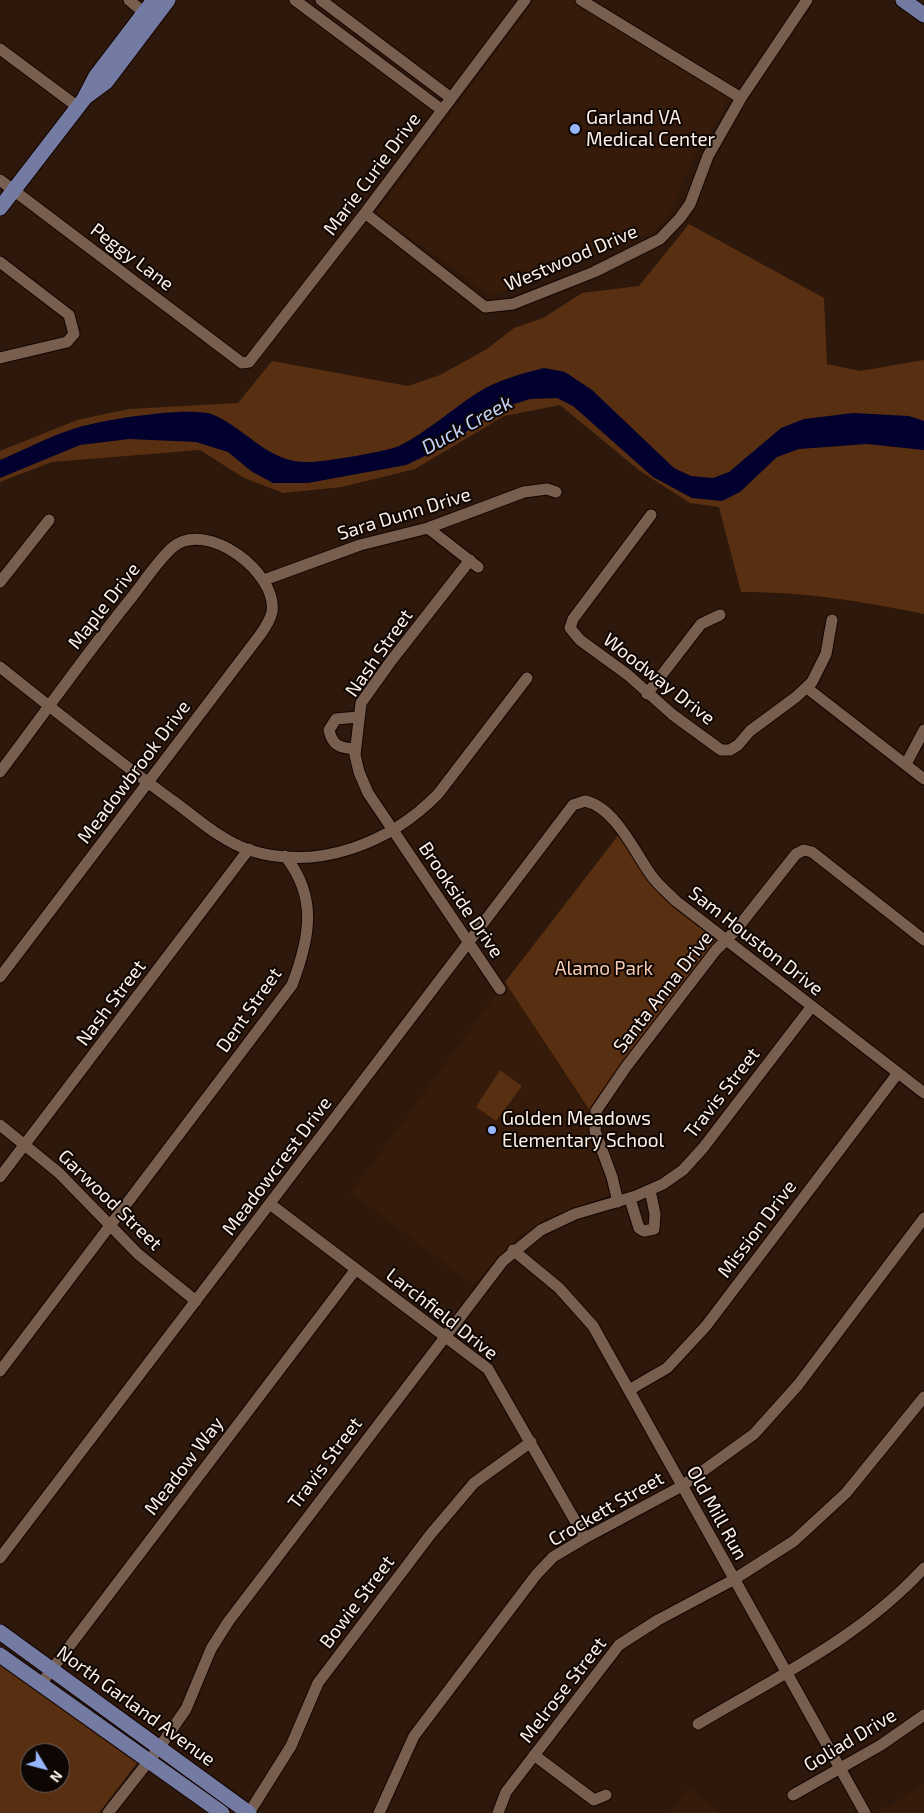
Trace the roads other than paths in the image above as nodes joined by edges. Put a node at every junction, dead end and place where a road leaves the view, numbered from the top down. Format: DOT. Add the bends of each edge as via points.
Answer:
graph roads {
  1 [pos="129,0"];
  2 [pos="168,0"];
  3 [pos="295,0"];
  4 [pos="321,0"];
  5 [pos="525,0"];
  6 [pos="581,0"];
  7 [pos="807,0"];
  8 [pos="903,0"];
  9 [pos="150,11"];
  10 [pos="924,15"];
  11 [pos="0,49"];
  12 [pos="451,98"];
  13 [pos="741,98"];
  14 [pos="81,103"];
  15 [pos="442,110"];
  16 [pos="0,180"];
  17 [pos="14,190"];
  18 [pos="0,208"];
  19 [pos="365,213"];
  20 [pos="0,262"];
  21 [pos="0,358"];
  22 [pos="242,362"];
  23 [pos="556,492"];
  24 [pos="651,515"];
  25 [pos="49,520"];
  26 [pos="428,528"];
  27 [pos="264,580"];
  28 [pos="0,582"];
  29 [pos="720,615"];
  30 [pos="832,620"];
  31 [pos="0,667"];
  32 [pos="527,678"];
  33 [pos="806,688"];
  34 [pos="647,694"];
  35 [pos="50,706"];
  36 [pos="358,717"];
  37 [pos="924,730"];
  38 [pos="355,750"];
  39 [pos="906,764"];
  40 [pos="0,772"];
  41 [pos="924,779"];
  42 [pos="148,782"];
  43 [pos="585,801"];
  44 [pos="393,830"];
  45 [pos="249,850"];
  46 [pos="285,856"];
  47 [pos="726,940"];
  48 [pos="924,940"];
  49 [pos="469,942"];
  50 [pos="0,977"];
  51 [pos="500,989"];
  52 [pos="812,1006"];
  53 [pos="898,1073"];
  54 [pos="924,1094"];
  55 [pos="0,1125"];
  56 [pos="25,1144"];
  57 [pos="0,1177"];
  58 [pos="650,1190"];
  59 [pos="630,1199"];
  60 [pos="618,1202"];
  61 [pos="270,1204"];
  62 [pos="924,1218"];
  63 [pos="110,1227"];
  64 [pos="513,1250"];
  65 [pos="356,1269"];
  66 [pos="196,1301"];
  67 [pos="443,1336"];
  68 [pos="0,1371"];
  69 [pos="629,1390"];
  70 [pos="924,1397"];
  71 [pos="531,1442"];
  72 [pos="682,1486"];
  73 [pos="585,1538"];
  74 [pos="0,1558"];
  75 [pos="924,1568"];
  76 [pos="733,1580"];
  77 [pos="0,1632"];
  78 [pos="0,1655"];
  79 [pos="52,1670"];
  80 [pos="785,1674"];
  81 [pos="40,1685"];
  82 [pos="924,1715"];
  83 [pos="698,1724"];
  84 [pos="159,1748"];
  85 [pos="534,1755"];
  86 [pos="149,1762"];
  87 [pos="838,1768"];
  88 [pos="606,1795"];
  89 [pos="793,1795"];
  90 [pos="108,1813"];
  91 [pos="222,1813"];
  92 [pos="249,1813"];
  93 [pos="379,1813"];
  94 [pos="498,1813"];
  95 [pos="864,1813"];
  1 -- 9 [label="street"];
  2 -- 9 [label="main road"];
  3 -- 15 [label="street"];
  4 -- 12 [label="street"];
  5 -- 12 [label="street, Marie Curie Drive"];
  6 -- 13 [label="street"];
  7 -- 13 [label="street, Westwood Drive"];
  8 -- 10 [label="main road"];
  9 -- 14 [label="main road" via="106,82"];
  11 -- 14 [label="street"];
  12 -- 15 [label="street, Marie Curie Drive"];
  13 -- 19 [label="street, Westwood Drive" via="708,156 690,204 660,239 594,272 513,304 485,307"];
  14 -- 17 [label="main road"];
  15 -- 19 [label="street, Marie Curie Drive"];
  16 -- 17 [label="street, Peggy Lane"];
  17 -- 18 [label="main road"];
  17 -- 22 [label="street, Peggy Lane"];
  19 -- 22 [label="street, Marie Curie Drive" via="249,362"];
  20 -- 21 [label="street" via="69,315 74,334 67,342"];
  23 -- 26 [label="street, Sara Dunn Drive" via="547,489 524,492"];
  24 -- 34 [label="street, Woodway Drive" via="573,619 570,628 580,640"];
  25 -- 28 [label="street"];
  26 -- 27 [label="street, Sara Dunn Drive" via="360,545"];
  26 -- 36 [label="street, Nash Street" via="474,563 391,661 362,703"];
  27 -- 35 [label="street, Maple Drive" via="228,548 213,540 186,540 173,547"];
  27 -- 42 [label="street, Meadowbrook Drive" via="272,610 267,625"];
  29 -- 34 [label="street" via="701,624"];
  30 -- 33 [label="street" via="826,654"];
  31 -- 35 [label="street"];
  32 -- 44 [label="street" via="438,794 424,809"];
  33 -- 34 [label="street, Woodway Drive" via="730,750 721,750"];
  33 -- 39 [label="street"];
  35 -- 40 [label="street, Maple Drive"];
  35 -- 42 [label="street"];
  36 -- 38 [label="street, Nash Street"];
  36 -- 38 [label="street" via="336,719 329,730 336,744"];
  37 -- 39 [label="street"];
  38 -- 44 [label="street, Nash Street" via="359,772 368,793"];
  39 -- 41 [label="street"];
  42 -- 45 [label="street" via="225,839"];
  42 -- 50 [label="street, Meadowbrook Drive"];
  43 -- 47 [label="street, Sam Houston Drive" via="596,805 629,838 652,876 676,901"];
  43 -- 49 [label="street, Meadowcrest Drive" via="573,806 560,821"];
  44 -- 46 [label="street" via="349,851 316,857"];
  44 -- 49 [label="street, Brookside Drive"];
  45 -- 46 [label="street"];
  45 -- 56 [label="street, Nash Street"];
  46 -- 63 [label="street, Dent Street" via="298,872 307,917 305,950 292,985"];
  47 -- 48 [label="street, Santa Anna Drive" via="796,854 804,850 812,852"];
  47 -- 52 [label="street, Sam Houston Drive"];
  47 -- 60 [label="street, Santa Anna Drive" via="626,1067 596,1111 595,1131"];
  49 -- 51 [label="street, Brookside Drive"];
  49 -- 61 [label="street, Meadowcrest Drive"];
  52 -- 53 [label="street, Sam Houston Drive"];
  52 -- 58 [label="street, Travis Street" via="703,1148 682,1170"];
  53 -- 54 [label="street, Sam Houston Drive"];
  53 -- 69 [label="street, Mission Drive" via="706,1326 667,1368"];
  55 -- 56 [label="street, Garwood Street"];
  56 -- 57 [label="street, Nash Street"];
  56 -- 63 [label="street, Garwood Street" via="59,1173"];
  58 -- 59 [label="street, Travis Street"];
  58 -- 59 [label="street" via="656,1214 654,1229 644,1231 639,1228"];
  59 -- 60 [label="street, Travis Street"];
  60 -- 64 [label="street, Travis Street" via="575,1214 541,1230"];
  61 -- 65 [label="street, Larchfield Drive"];
  61 -- 66 [label="street, Meadowcrest Drive"];
  62 -- 72 [label="street, Crockett Street" via="774,1414 754,1434"];
  63 -- 66 [label="street, Garwood Street"];
  63 -- 68 [label="street, Dent Street"];
  64 -- 67 [label="street, Travis Street"];
  64 -- 69 [label="street, Old Mill Run" via="578,1307 593,1326"];
  65 -- 67 [label="street, Larchfield Drive"];
  65 -- 79 [label="street, Meadow Way"];
  66 -- 74 [label="street, Meadowcrest Drive"];
  67 -- 71 [label="street, Larchfield Drive" via="488,1369"];
  67 -- 84 [label="street, Travis Street" via="228,1622 211,1649 186,1709"];
  69 -- 72 [label="street, Old Mill Run"];
  70 -- 76 [label="street, Melrose Street" via="886,1447 818,1521 794,1541"];
  71 -- 73 [label="street, Larchfield Drive"];
  71 -- 92 [label="street, Bowie Street" via="474,1483 430,1535 318,1684 285,1758"];
  72 -- 73 [label="street, Crockett Street"];
  72 -- 76 [label="street, Old Mill Run"];
  73 -- 93 [label="street, Crockett Street" via="553,1557 536,1575 414,1736"];
  75 -- 80 [label="street" via="854,1631"];
  76 -- 80 [label="street, Old Mill Run"];
  76 -- 85 [label="street, Melrose Street" via="619,1645"];
  77 -- 79 [label="main road, North Garland Avenue"];
  78 -- 81 [label="main road, North Garland Avenue"];
  79 -- 81 [label="street, Meadow Way"];
  79 -- 84 [label="main road, North Garland Avenue"];
  80 -- 83 [label="street"];
  80 -- 87 [label="street, Old Mill Run"];
  81 -- 86 [label="main road, North Garland Avenue"];
  82 -- 87 [label="street, Goliad Drive" via="881,1745"];
  84 -- 86 [label="street, Travis Street"];
  84 -- 92 [label="main road, North Garland Avenue"];
  85 -- 88 [label="street" via="594,1800"];
  85 -- 94 [label="street, Melrose Street" via="506,1792"];
  86 -- 90 [label="street, Travis Street"];
  86 -- 91 [label="main road, North Garland Avenue"];
  87 -- 89 [label="street, Goliad Drive"];
  87 -- 95 [label="street, Old Mill Run"];
}
